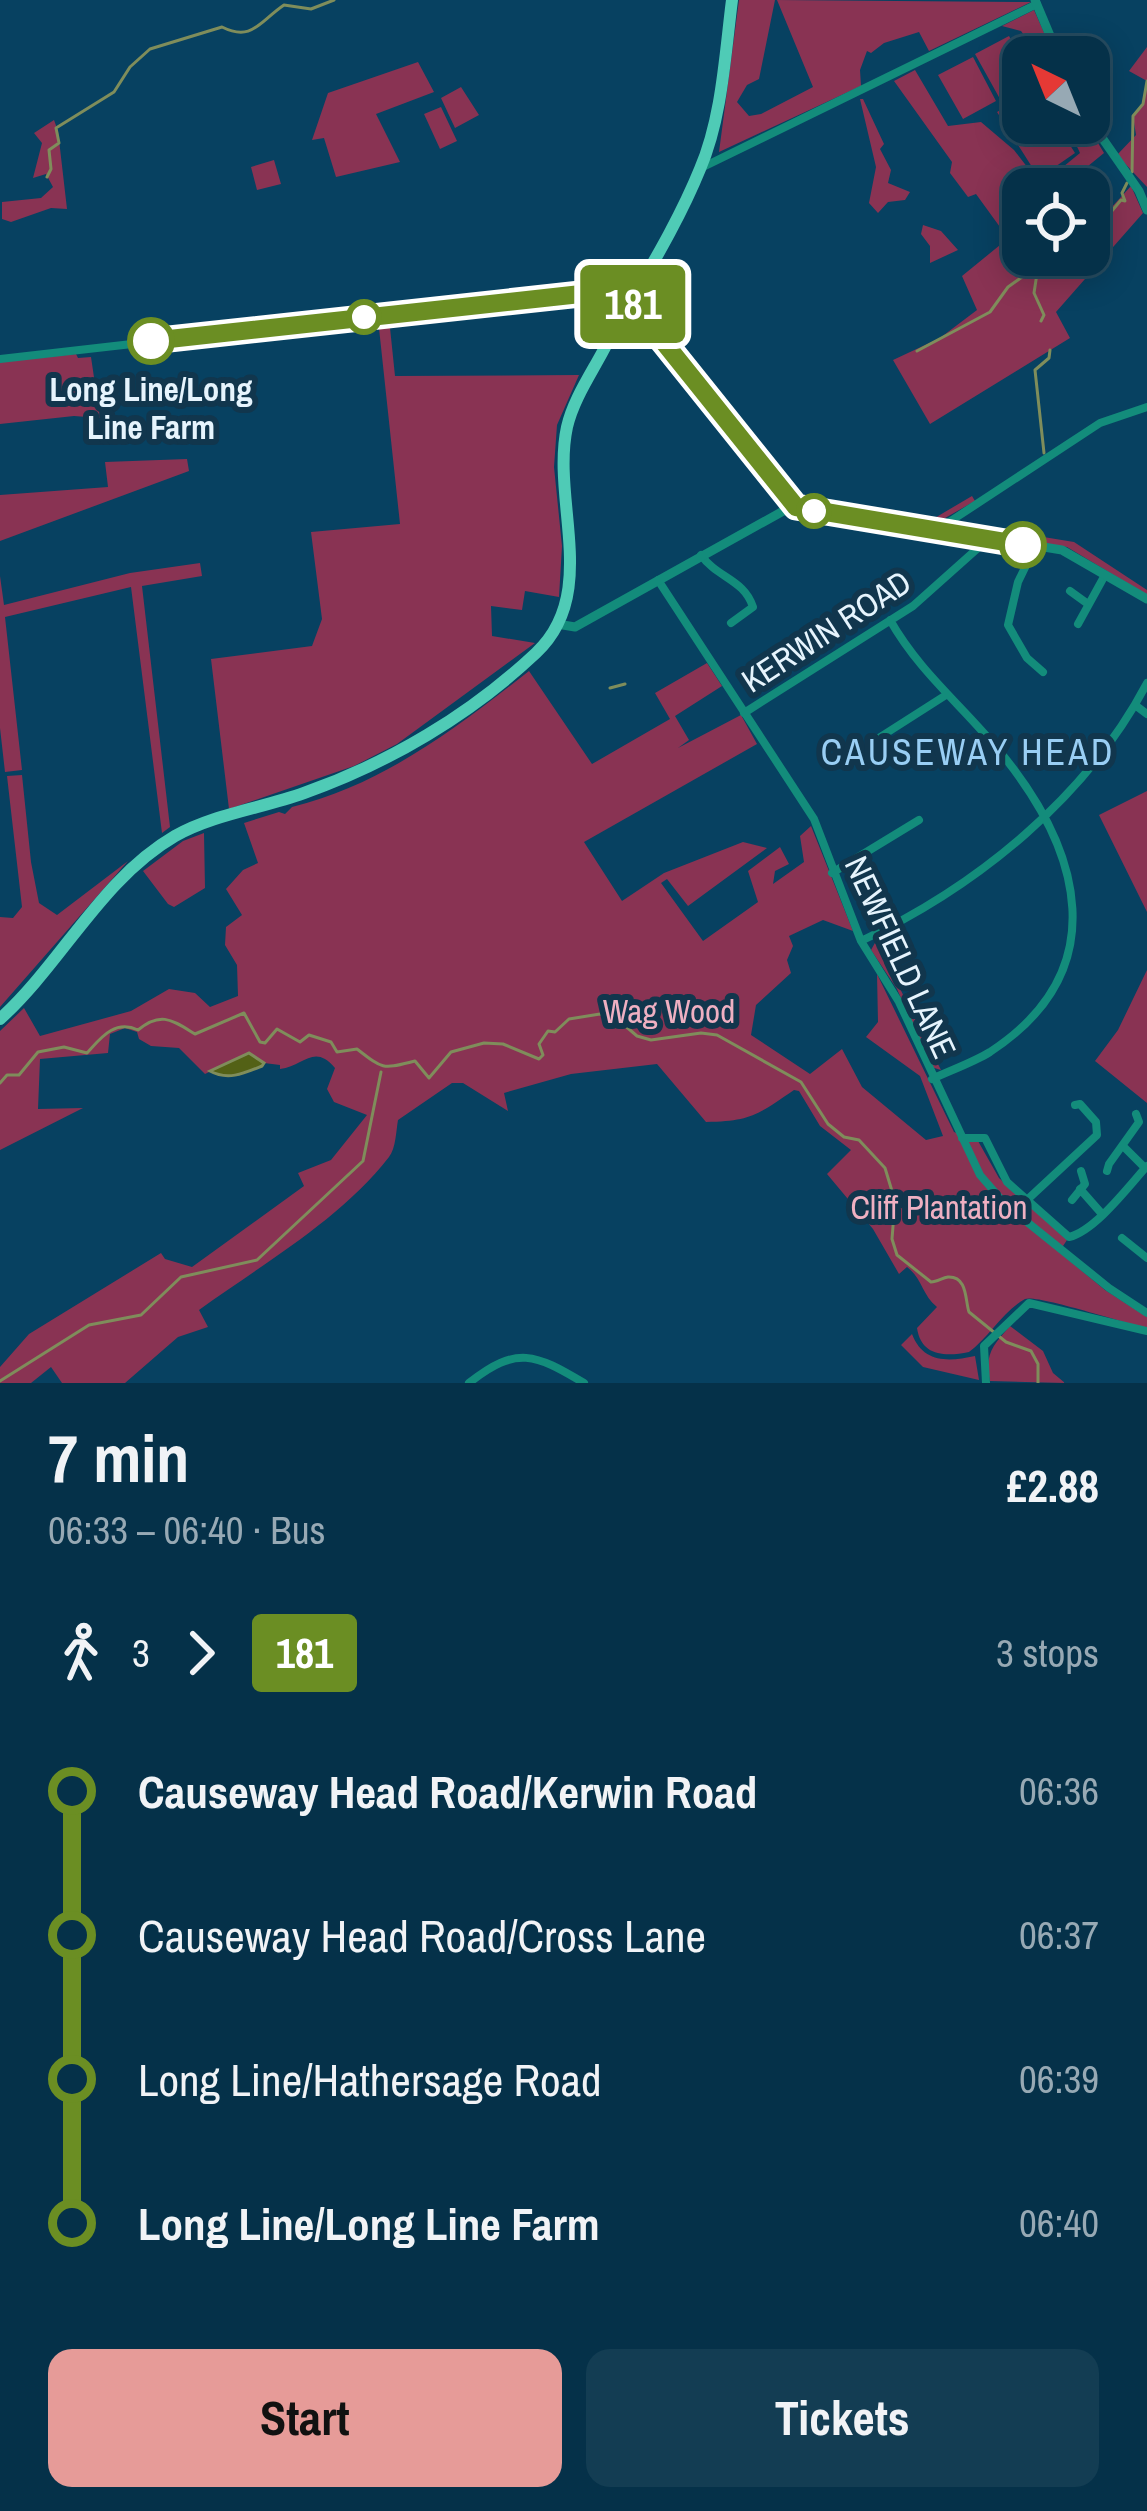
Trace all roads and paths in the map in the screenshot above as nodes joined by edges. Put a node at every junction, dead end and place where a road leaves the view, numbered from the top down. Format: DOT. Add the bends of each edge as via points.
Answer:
graph roads {
  1 [pos="732,0"];
  2 [pos="1036,2"];
  3 [pos="1050,36"];
  4 [pos="1106,144"];
  5 [pos="701,168"];
  6 [pos="1147,210"];
  7 [pos="630,300"];
  8 [pos="0,358"];
  9 [pos="1147,407"];
  10 [pos="794,505"];
  11 [pos="936,532"];
  12 [pos="987,540"];
  13 [pos="1034,547"];
  14 [pos="700,555"];
  15 [pos="1105,575"];
  16 [pos="658,580"];
  17 [pos="1070,591"];
  18 [pos="1147,599"];
  19 [pos="1088,604"];
  20 [pos="890,620"];
  21 [pos="731,623"];
  22 [pos="557,624"];
  23 [pos="1078,624"];
  24 [pos="1043,672"];
  25 [pos="1147,682"];
  26 [pos="946,695"];
  27 [pos="1135,705"];
  28 [pos="744,713"];
  29 [pos="1147,714"];
  30 [pos="874,741"];
  31 [pos="1046,815"];
  32 [pos="919,820"];
  33 [pos="832,873"];
  34 [pos="862,940"];
  35 [pos="0,1019"];
  36 [pos="932,1079"];
  37 [pos="1080,1102"];
  38 [pos="1136,1114"];
  39 [pos="962,1138"];
  40 [pos="1124,1148"];
  41 [pos="1146,1167"];
  42 [pos="1081,1171"];
  43 [pos="1107,1171"];
  44 [pos="1080,1190"];
  45 [pos="1028,1198"];
  46 [pos="1072,1199"];
  47 [pos="1102,1214"];
  48 [pos="1121,1238"];
  49 [pos="1147,1258"];
  50 [pos="1147,1313"];
  51 [pos="1147,1331"];
  52 [pos="469,1383"];
  53 [pos="584,1383"];
  54 [pos="986,1383"];
  1 -- 5 [label="main road"];
  2 -- 3 [label="street"];
  2 -- 5 [label="street"];
  4 -- 6 [label="street"];
  5 -- 7 [label="main road"];
  7 -- 8 [label="street" via="606,290"];
  7 -- 10 [label="street"];
  7 -- 22 [label="main road" via="567,428 570,572"];
  9 -- 11 [label="street" via="1105,421"];
  10 -- 11 [label="street"];
  10 -- 14 [label="street"];
  11 -- 12 [label="street"];
  12 -- 13 [label="street"];
  12 -- 20 [label="street, KERWIN ROAD"];
  13 -- 15 [label="street" via="1070,552"];
  13 -- 24 [label="street" via="1008,626"];
  14 -- 16 [label="street"];
  14 -- 21 [label="street" via="751,598 753,607"];
  15 -- 18 [label="street"];
  15 -- 19 [label="street"];
  16 -- 22 [label="street" via="574,627"];
  16 -- 28 [label="street, NEWFIELD LANE"];
  17 -- 19 [label="street"];
  19 -- 23 [label="street"];
  20 -- 26 [label="street"];
  20 -- 28 [label="street, KERWIN ROAD"];
  22 -- 35 [label="main road" via="535,655 377,765 161,846"];
  25 -- 27 [label="street"];
  26 -- 30 [label="street"];
  26 -- 31 [label="street"];
  27 -- 29 [label="street"];
  27 -- 31 [label="street" via="1091,770"];
  28 -- 33 [label="street, NEWFIELD LANE" via="814,819"];
  31 -- 34 [label="street" via="954,886"];
  31 -- 36 [label="street" via="1072,898 1058,977 1002,1043"];
  32 -- 33 [label="street"];
  33 -- 34 [label="street, NEWFIELD LANE"];
  34 -- 36 [label="street, NEWFIELD LANE"];
  36 -- 39 [label="street, NEWFIELD LANE"];
  37 -- 45 [label="street" via="1096,1135"];
  38 -- 40 [label="street"];
  39 -- 45 [label="street" via="985,1138 1001,1174"];
  39 -- 50 [label="street, NEWFIELD LANE" via="1006,1205"];
  40 -- 41 [label="street"];
  40 -- 43 [label="street"];
  41 -- 47 [label="street"];
  42 -- 44 [label="street"];
  44 -- 46 [label="street"];
  44 -- 47 [label="street"];
  45 -- 47 [label="street" via="1069,1237"];
  48 -- 49 [label="street"];
  51 -- 54 [label="street" via="1029,1303 985,1346"];
  52 -- 53 [label="street" via="523,1356"];
}
